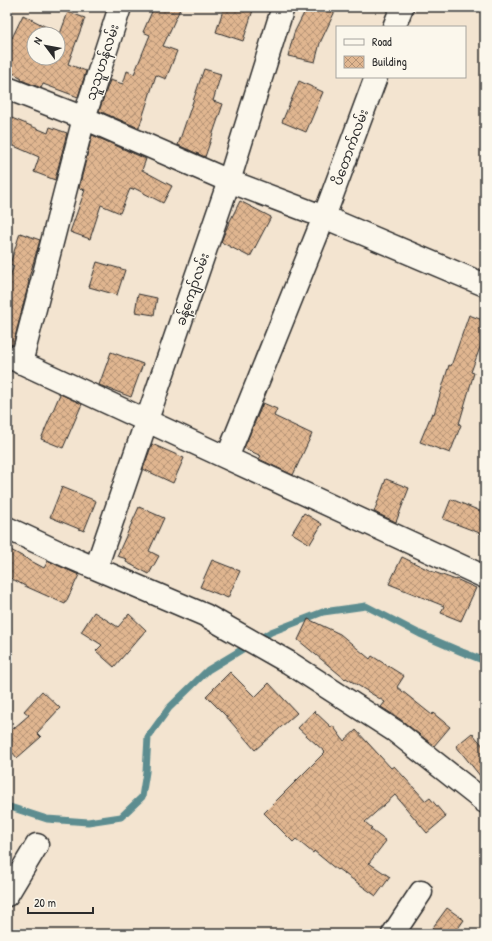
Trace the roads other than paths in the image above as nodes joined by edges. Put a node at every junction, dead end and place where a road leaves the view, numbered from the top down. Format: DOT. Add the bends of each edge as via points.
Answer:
graph roads {
  1 [pos="120,7"];
  2 [pos="283,7"];
  3 [pos="402,7"];
  4 [pos="394,26"];
  5 [pos="376,78"];
  6 [pos="7,88"];
  7 [pos="84,118"];
  8 [pos="229,181"];
  9 [pos="324,217"];
  10 [pos="485,285"];
  11 [pos="14,359"];
  12 [pos="147,420"];
  13 [pos="227,458"];
  14 [pos="7,528"];
  15 [pos="96,568"];
  16 [pos="485,578"];
  17 [pos="485,802"];
  18 [pos="37,845"];
  19 [pos="421,892"];
  20 [pos="7,895"];
  21 [pos="393,934"];
  1 -- 7 [label="street, သူသူဟန်လမ်း"];
  2 -- 8 [label="street, ခန့်ကျော်လမ်း"];
  3 -- 4 [label="street"];
  5 -- 9 [label="street, ပိတောက်လမ်း"];
  6 -- 7 [label="street"];
  7 -- 8 [label="street"];
  7 -- 11 [label="street, သူသူဟန်လမ်း"];
  8 -- 9 [label="street"];
  8 -- 12 [label="street, ခန့်ကျော်လမ်း"];
  9 -- 10 [label="street"];
  9 -- 13 [label="street, ပိတောက်လမ်း"];
  11 -- 12 [label="street"];
  12 -- 13 [label="street"];
  12 -- 15 [label="street, ခန့်ကျော်လမ်း"];
  13 -- 16 [label="street"];
  14 -- 15 [label="street"];
  15 -- 17 [label="street" via="205,615 288,662 395,731"];
  18 -- 20 [label="street"];
  19 -- 21 [label="street"];
}
